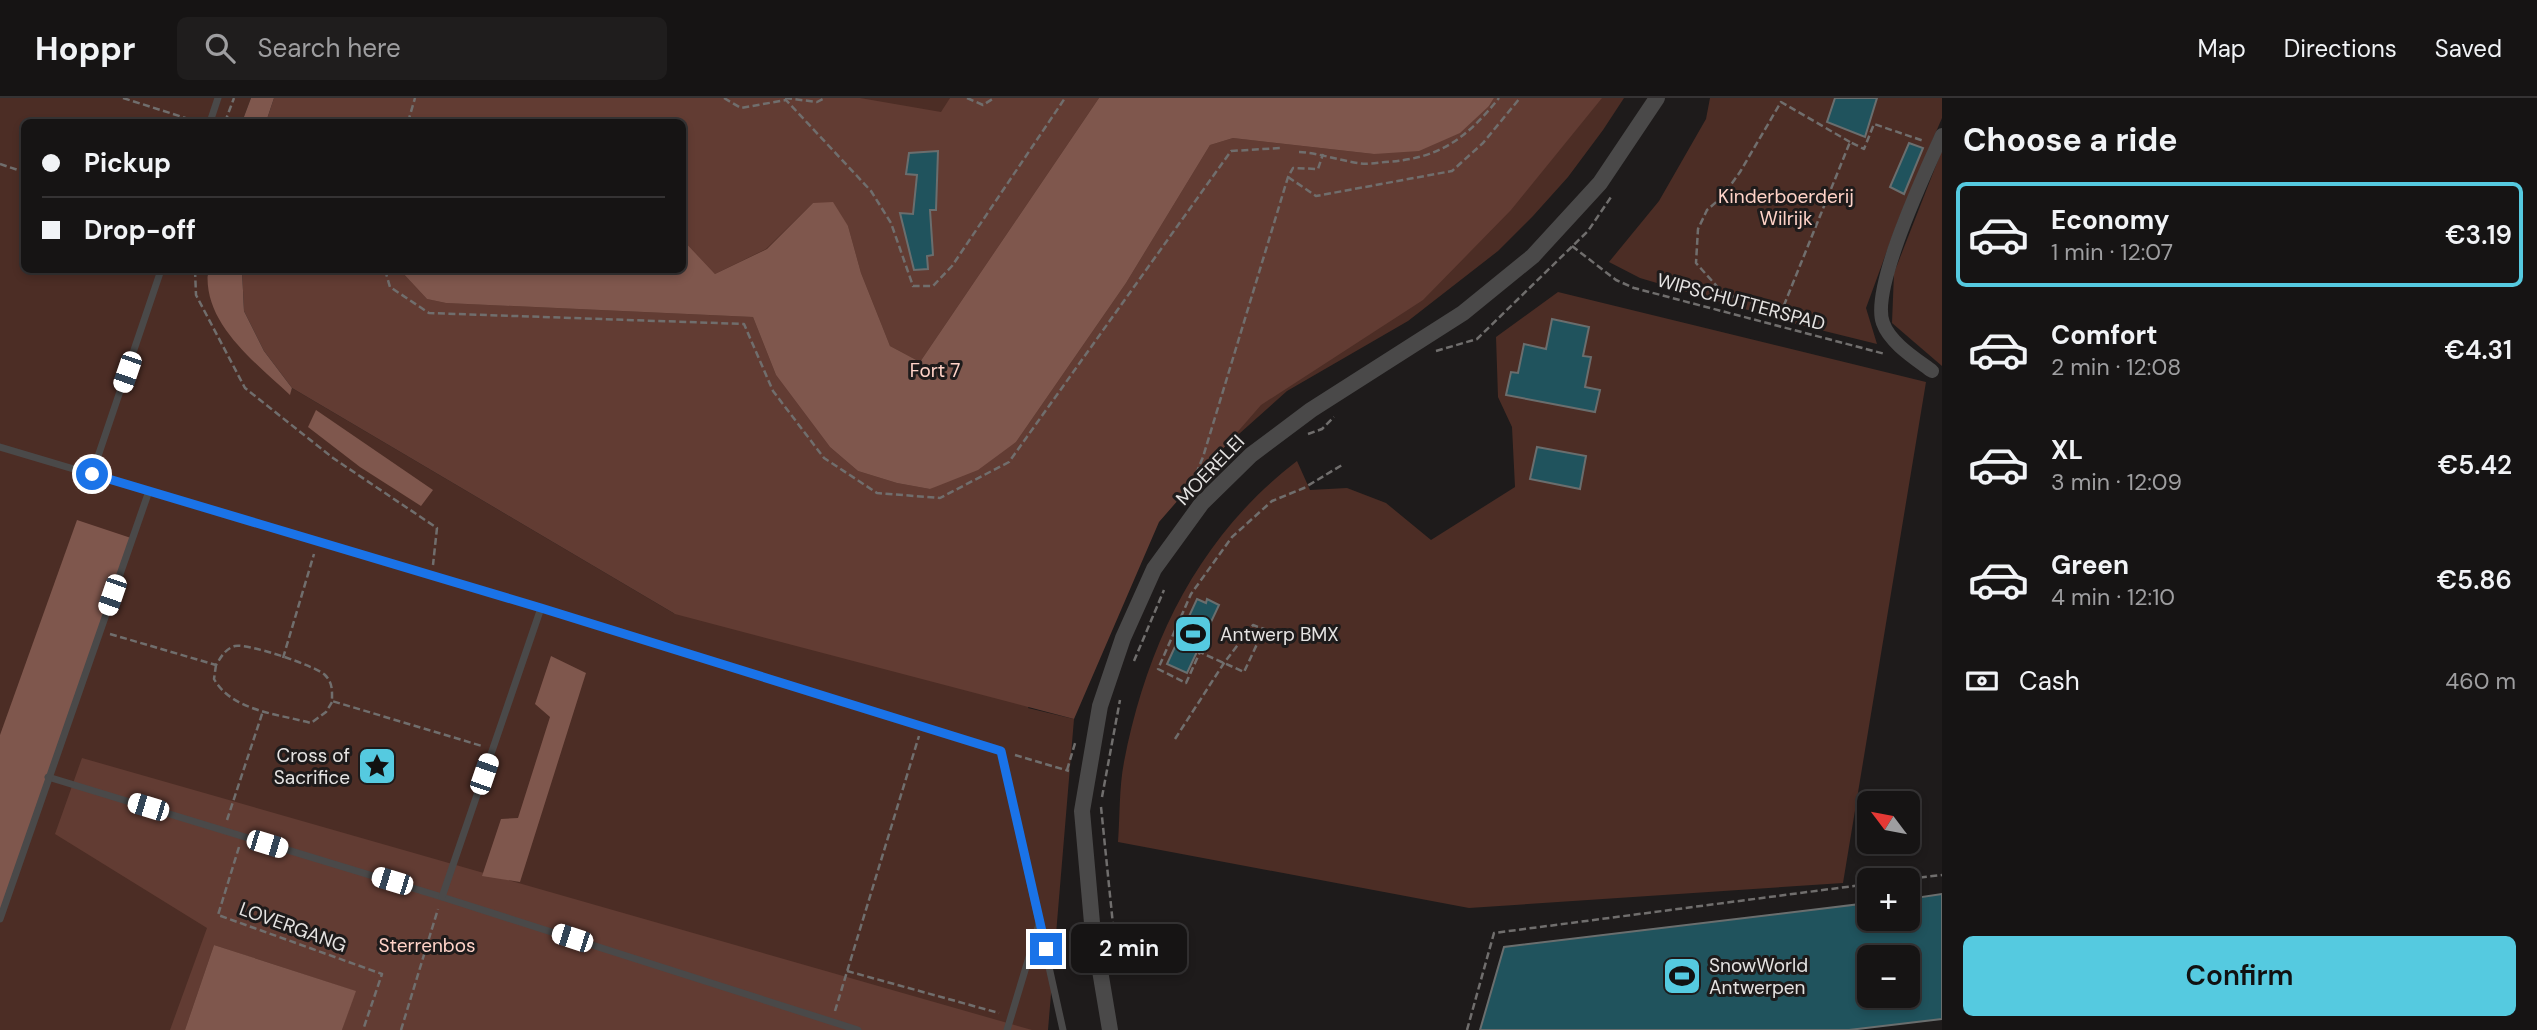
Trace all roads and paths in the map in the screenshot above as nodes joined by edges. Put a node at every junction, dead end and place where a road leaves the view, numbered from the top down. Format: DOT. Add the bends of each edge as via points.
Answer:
graph roads {
  1 [pos="123,98"];
  2 [pos="218,98"];
  3 [pos="234,98"];
  4 [pos="415,98"];
  5 [pos="724,98"];
  6 [pos="825,98"];
  7 [pos="967,98"];
  8 [pos="994,98"];
  9 [pos="1065,98"];
  10 [pos="1499,98"];
  11 [pos="1520,98"];
  12 [pos="1657,98"];
  13 [pos="786,99"];
  14 [pos="1782,100"];
  15 [pos="189,119"];
  16 [pos="211,119"];
  17 [pos="226,119"];
  18 [pos="409,119"];
  19 [pos="1940,141"];
  20 [pos="1850,142"];
  21 [pos="1281,148"];
  22 [pos="1299,152"];
  23 [pos="1323,154"];
  24 [pos="0,164"];
  25 [pos="21,171"];
  26 [pos="1288,177"];
  27 [pos="1617,188"];
  28 [pos="1572,246"];
  29 [pos="160,273"];
  30 [pos="195,273"];
  31 [pos="386,273"];
  32 [pos="1427,356"];
  33 [pos="1915,359"];
  34 [pos="1932,371"];
  35 [pos="1337,412"];
  36 [pos="1302,435"];
  37 [pos="0,447"];
  38 [pos="1203,457"];
  39 [pos="1342,465"];
  40 [pos="92,474"];
  41 [pos="149,491"];
  42 [pos="317,542"];
  43 [pos="432,576"];
  44 [pos="1168,582"];
  45 [pos="541,608"];
  46 [pos="101,632"];
  47 [pos="283,658"];
  48 [pos="1224,663"];
  49 [pos="1133,664"];
  50 [pos="216,665"];
  51 [pos="332,701"];
  52 [pos="1120,701"];
  53 [pos="263,711"];
  54 [pos="922,727"];
  55 [pos="1174,739"];
  56 [pos="492,749"];
  57 [pos="1001,751"];
  58 [pos="1088,776"];
  59 [pos="48,777"];
  60 [pos="223,830"];
  61 [pos="242,836"];
  62 [pos="1942,875"];
  63 [pos="1920,878"];
  64 [pos="1857,886"];
  65 [pos="442,897"];
  66 [pos="0,919"];
  67 [pos="1040,922"];
  68 [pos="847,971"];
  69 [pos="1118,975"];
  70 [pos="1011,1016"];
  71 [pos="831,1022"];
  72 [pos="363,1030"];
  73 [pos="401,1030"];
  74 [pos="858,1030"];
  75 [pos="1007,1030"];
  76 [pos="1063,1030"];
  77 [pos="1110,1030"];
  78 [pos="1467,1030"];
  1 -- 15 [label="path"];
  2 -- 16 [label="lane"];
  3 -- 17 [label="path"];
  4 -- 18 [label="path"];
  5 -- 13 [label="path" via="741,107"];
  6 -- 13 [label="path" via="817,102"];
  7 -- 8 [label="path" via="984,105"];
  9 -- 13 [label="path" via="952,266 933,286 914,286 891,223 871,191"];
  10 -- 23 [label="path" via="1478,125 1450,145 1411,160 1360,164"];
  11 -- 26 [label="path" via="1483,143 1452,171 1316,196"];
  12 -- 58 [label="street, MOERELEI" via="1600,183 1533,256 1463,313 1261,447 1202,503 1154,569 1123,638 1100,706"];
  14 -- 20 [label="path"];
  14 -- 20 [label="path" via="1740,172 1707,210 1698,229 1696,263 1722,292 1780,315"];
  19 -- 20 [label="path" via="1874,124 1864,149"];
  19 -- 33 [label="street" via="1881,298 1882,322"];
  21 -- 31 [label="path" via="1230,151 1009,463 940,498 877,493 824,458 773,391 744,324 429,313 390,287"];
  22 -- 23 [label="path"];
  23 -- 26 [label="path" via="1318,169 1293,168"];
  24 -- 25 [label="path"];
  26 -- 38 [label="path"];
  27 -- 28 [label="path"];
  28 -- 32 [label="path" via="1477,339"];
  28 -- 33 [label="path, WIPSCHUTTERSPAD" via="1634,288"];
  29 -- 40 [label="lane"];
  30 -- 43 [label="path" via="196,295 245,388 333,458 438,528"];
  33 -- 34 [label="street"];
  35 -- 36 [label="path" via="1322,429"];
  37 -- 40 [label="lane"];
  39 -- 48 [label="path" via="1272,501 1232,537 1191,594 1158,669 1186,682 1200,652"];
  40 -- 41 [label="lane"];
  41 -- 42 [label="lane"];
  41 -- 59 [label="lane"];
  42 -- 43 [label="lane"];
  42 -- 47 [label="path"];
  43 -- 45 [label="lane"];
  44 -- 49 [label="path"];
  45 -- 54 [label="lane"];
  45 -- 56 [label="lane"];
  46 -- 50 [label="path"];
  47 -- 50 [label="path" via="239,645 223,653"];
  47 -- 51 [label="path" via="324,674 332,684"];
  48 -- 48 [label="path" via="1244,672 1264,629 1253,625"];
  48 -- 55 [label="path"];
  50 -- 53 [label="path" via="214,679 222,692"];
  51 -- 53 [label="path" via="311,723"];
  51 -- 56 [label="path"];
  52 -- 69 [label="path" via="1100,809"];
  53 -- 60 [label="path"];
  54 -- 57 [label="lane"];
  54 -- 68 [label="path"];
  56 -- 65 [label="lane"];
  57 -- 58 [label="path"];
  57 -- 67 [label="lane"];
  58 -- 77 [label="street, MOERELEI" via="1082,811 1092,923"];
  59 -- 60 [label="lane"];
  59 -- 66 [label="lane"];
  60 -- 61 [label="lane"];
  61 -- 65 [label="lane"];
  61 -- 72 [label="path, LOVERGANG" via="218,915 382,974"];
  62 -- 63 [label="path"];
  64 -- 78 [label="path" via="1494,933"];
  65 -- 71 [label="lane"];
  65 -- 73 [label="path"];
  67 -- 70 [label="lane"];
  67 -- 76 [label="lane"];
  68 -- 70 [label="path"];
  68 -- 71 [label="path"];
  70 -- 75 [label="lane"];
  71 -- 74 [label="lane"];
}
